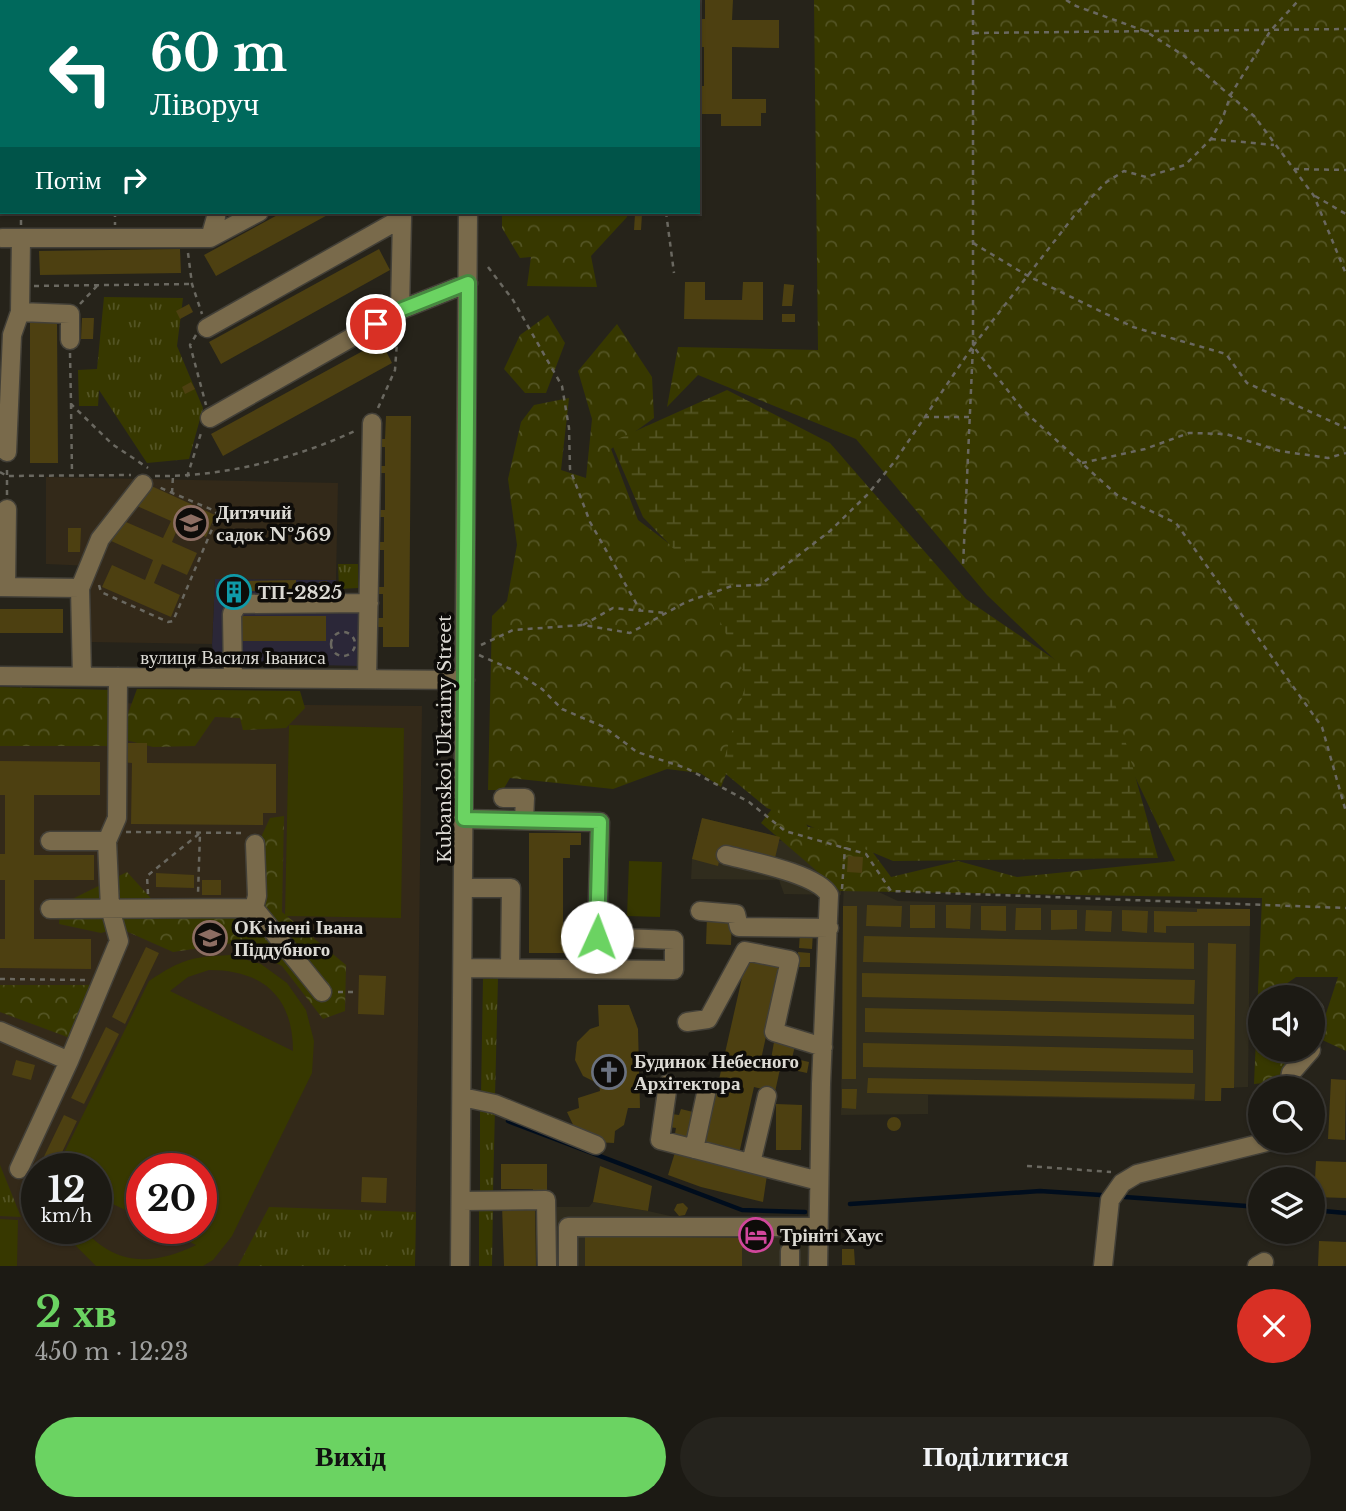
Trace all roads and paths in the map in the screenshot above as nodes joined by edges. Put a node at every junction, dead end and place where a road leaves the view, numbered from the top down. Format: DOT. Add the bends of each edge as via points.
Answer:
graph roads {
  1 [pos="973,0"];
  2 [pos="1066,0"];
  3 [pos="1299,0"];
  4 [pos="1346,29"];
  5 [pos="1271,30"];
  6 [pos="1145,31"];
  7 [pos="974,33"];
  8 [pos="1231,94"];
  9 [pos="1211,139"];
  10 [pos="1276,145"];
  11 [pos="1294,169"];
  12 [pos="1346,170"];
  13 [pos="1314,196"];
  14 [pos="215,214"];
  15 [pos="255,214"];
  16 [pos="468,214"];
  17 [pos="666,214"];
  18 [pos="1346,214"];
  19 [pos="402,215"];
  20 [pos="2,238"];
  21 [pos="210,238"];
  22 [pos="21,239"];
  23 [pos="973,243"];
  24 [pos="488,267"];
  25 [pos="674,273"];
  26 [pos="1346,274"];
  27 [pos="1028,276"];
  28 [pos="468,283"];
  29 [pos="192,284"];
  30 [pos="98,285"];
  31 [pos="21,286"];
  32 [pos="400,310"];
  33 [pos="20,312"];
  34 [pos="70,314"];
  35 [pos="207,328"];
  36 [pos="70,340"];
  37 [pos="973,346"];
  38 [pos="71,404"];
  39 [pos="924,417"];
  40 [pos="970,417"];
  41 [pos="372,423"];
  42 [pos="205,425"];
  43 [pos="1346,428"];
  44 [pos="7,452"];
  45 [pos="1346,453"];
  46 [pos="1082,463"];
  47 [pos="0,472"];
  48 [pos="72,474"];
  49 [pos="7,475"];
  50 [pos="173,476"];
  51 [pos="187,477"];
  52 [pos="146,478"];
  53 [pos="172,493"];
  54 [pos="7,509"];
  55 [pos="3,554"];
  56 [pos="963,566"];
  57 [pos="99,574"];
  58 [pos="3,587"];
  59 [pos="80,588"];
  60 [pos="369,603"];
  61 [pos="640,610"];
  62 [pos="669,613"];
  63 [pos="583,625"];
  64 [pos="331,644"];
  65 [pos="478,646"];
  66 [pos="479,655"];
  67 [pos="0,676"];
  68 [pos="82,677"];
  69 [pos="118,677"];
  70 [pos="233,678"];
  71 [pos="367,679"];
  72 [pos="465,680"];
  73 [pos="503,798"];
  74 [pos="1346,812"];
  75 [pos="464,819"];
  76 [pos="524,820"];
  77 [pos="200,833"];
  78 [pos="109,837"];
  79 [pos="50,841"];
  80 [pos="255,844"];
  81 [pos="845,847"];
  82 [pos="726,855"];
  83 [pos="463,888"];
  84 [pos="110,908"];
  85 [pos="148,908"];
  86 [pos="198,908"];
  87 [pos="254,908"];
  88 [pos="1346,908"];
  89 [pos="50,909"];
  90 [pos="830,909"];
  91 [pos="700,911"];
  92 [pos="829,928"];
  93 [pos="463,968"];
  94 [pos="510,968"];
  95 [pos="0,979"];
  96 [pos="104,981"];
  97 [pos="322,992"];
  98 [pos="355,992"];
  99 [pos="687,1022"];
  100 [pos="0,1031"];
  101 [pos="823,1048"];
  102 [pos="69,1061"];
  103 [pos="668,1084"];
  104 [pos="707,1089"];
  105 [pos="766,1096"];
  106 [pos="462,1097"];
  107 [pos="596,1145"];
  108 [pos="1248,1146"];
  109 [pos="694,1149"];
  110 [pos="751,1163"];
  111 [pos="1027,1166"];
  112 [pos="19,1169"];
  113 [pos="1110,1172"];
  114 [pos="819,1181"];
  115 [pos="461,1201"];
  116 [pos="818,1227"];
  117 [pos="460,1266"];
  118 [pos="547,1266"];
  119 [pos="568,1266"];
  120 [pos="818,1266"];
  121 [pos="1103,1266"];
  1 -- 7 [label="path"];
  2 -- 6 [label="path"];
  3 -- 5 [label="path"];
  4 -- 5 [label="path"];
  5 -- 6 [label="path"];
  5 -- 8 [label="path"];
  6 -- 7 [label="path"];
  6 -- 8 [label="path"];
  7 -- 23 [label="path"];
  8 -- 9 [label="path"];
  8 -- 10 [label="path"];
  9 -- 10 [label="path"];
  9 -- 27 [label="path" via="1185,164 1146,177 1124,171 1105,183"];
  10 -- 11 [label="path"];
  11 -- 12 [label="path"];
  11 -- 13 [label="path"];
  13 -- 18 [label="path"];
  13 -- 26 [label="path"];
  14 -- 21 [label="street"];
  15 -- 21 [label="street"];
  16 -- 28 [label="street, Kubanskoi Ukrainy Street"];
  17 -- 25 [label="path"];
  19 -- 32 [label="street"];
  19 -- 35 [label="street"];
  20 -- 22 [label="street"];
  21 -- 22 [label="street"];
  22 -- 31 [label="street"];
  23 -- 27 [label="path"];
  23 -- 37 [label="path"];
  24 -- 61 [label="path" via="513,300 562,386 570,469 590,522"];
  27 -- 37 [label="path"];
  27 -- 43 [label="path" via="1133,327 1226,354 1247,383"];
  28 -- 32 [label="street"];
  28 -- 72 [label="street, Kubanskoi Ukrainy Street"];
  29 -- 30 [label="path"];
  30 -- 31 [label="path"];
  30 -- 34 [label="path"];
  31 -- 33 [label="street"];
  32 -- 41 [label="path" via="395,370"];
  32 -- 42 [label="street"];
  33 -- 34 [label="street"];
  33 -- 44 [label="street" via="12,335"];
  34 -- 36 [label="street"];
  36 -- 38 [label="path"];
  37 -- 39 [label="path"];
  37 -- 40 [label="path"];
  37 -- 46 [label="path" via="1023,410"];
  38 -- 48 [label="path"];
  38 -- 52 [label="path"];
  39 -- 40 [label="path"];
  39 -- 62 [label="path" via="867,495 830,531 760,585 732,586"];
  40 -- 56 [label="path"];
  41 -- 51 [label="path" via="314,450"];
  41 -- 60 [label="street"];
  42 -- 51 [label="path"];
  44 -- 49 [label="path"];
  45 -- 46 [label="path" via="1328,458 1280,451 1226,434 1189,433 1145,449"];
  46 -- 74 [label="path" via="1117,495 1176,523 1322,727"];
  47 -- 49 [label="path"];
  48 -- 49 [label="path"];
  48 -- 52 [label="path"];
  49 -- 54 [label="path"];
  50 -- 51 [label="path"];
  50 -- 52 [label="path"];
  50 -- 53 [label="path"];
  52 -- 53 [label="path"];
  52 -- 59 [label="street" via="100,539"];
  53 -- 57 [label="path" via="218,515 173,621 101,592"];
  54 -- 55 [label="street"];
  55 -- 58 [label="street"];
  58 -- 59 [label="street"];
  59 -- 68 [label="street"];
  60 -- 70 [label="street" via="238,604 232,614"];
  60 -- 71 [label="street"];
  61 -- 62 [label="path"];
  61 -- 63 [label="path" via="613,608"];
  62 -- 63 [label="path" via="630,633"];
  63 -- 65 [label="path" via="513,630"];
  64 -- 64 [label="path" via="336,634 346,632 355,645 351,653 342,656"];
  66 -- 81 [label="path" via="515,671 562,709 604,727 637,752 686,768 749,802 785,831"];
  67 -- 68 [label="street, вулиця Василя Іваниса"];
  68 -- 69 [label="street, вулиця Василя Іваниса"];
  69 -- 70 [label="street, вулиця Василя Іваниса"];
  69 -- 78 [label="street" via="117,818"];
  70 -- 71 [label="street, вулиця Василя Іваниса"];
  71 -- 72 [label="street, вулиця Василя Іваниса"];
  72 -- 75 [label="street, Kubanskoi Ukrainy Street"];
  73 -- 76 [label="street" via="525,798"];
  75 -- 76 [label="street"];
  75 -- 83 [label="street, Kubanskoi Ukrainy Street"];
  76 -- 94 [label="street" via="600,822 597,937 674,940 674,970"];
  77 -- 78 [label="path"];
  77 -- 80 [label="path" via="256,833"];
  77 -- 85 [label="path" via="147,876"];
  77 -- 86 [label="path"];
  78 -- 79 [label="street"];
  78 -- 84 [label="street"];
  80 -- 87 [label="street"];
  81 -- 88 [label="path" via="866,854 891,891"];
  81 -- 90 [label="path" via="842,895"];
  82 -- 90 [label="street" via="788,871 825,887"];
  83 -- 93 [label="street, Kubanskoi Ukrainy Street"];
  83 -- 94 [label="street" via="511,888"];
  84 -- 85 [label="street"];
  84 -- 89 [label="street"];
  84 -- 96 [label="street" via="119,941"];
  85 -- 86 [label="street"];
  86 -- 87 [label="street"];
  87 -- 97 [label="street"];
  90 -- 92 [label="street"];
  91 -- 92 [label="street" via="736,914 739,927"];
  92 -- 101 [label="street"];
  93 -- 94 [label="street"];
  93 -- 106 [label="street, Kubanskoi Ukrainy Street"];
  95 -- 96 [label="path"];
  96 -- 102 [label="street"];
  97 -- 98 [label="path"];
  99 -- 101 [label="street" via="708,1019 745,951 790,960 774,1032"];
  100 -- 102 [label="street"];
  101 -- 114 [label="street"];
  102 -- 112 [label="street"];
  103 -- 109 [label="street" via="660,1140"];
  104 -- 109 [label="street"];
  105 -- 110 [label="street"];
  106 -- 107 [label="street" via="495,1104"];
  106 -- 115 [label="street, Kubanskoi Ukrainy Street"];
  108 -- 121 [label="street" via="1137,1174 1122,1183 1110,1200"];
  109 -- 110 [label="street"];
  110 -- 114 [label="street"];
  111 -- 113 [label="path"];
  114 -- 116 [label="street"];
  115 -- 117 [label="street, Kubanskoi Ukrainy Street"];
  115 -- 118 [label="street" via="546,1200"];
  116 -- 119 [label="street" via="568,1227"];
  116 -- 120 [label="street"];
}
